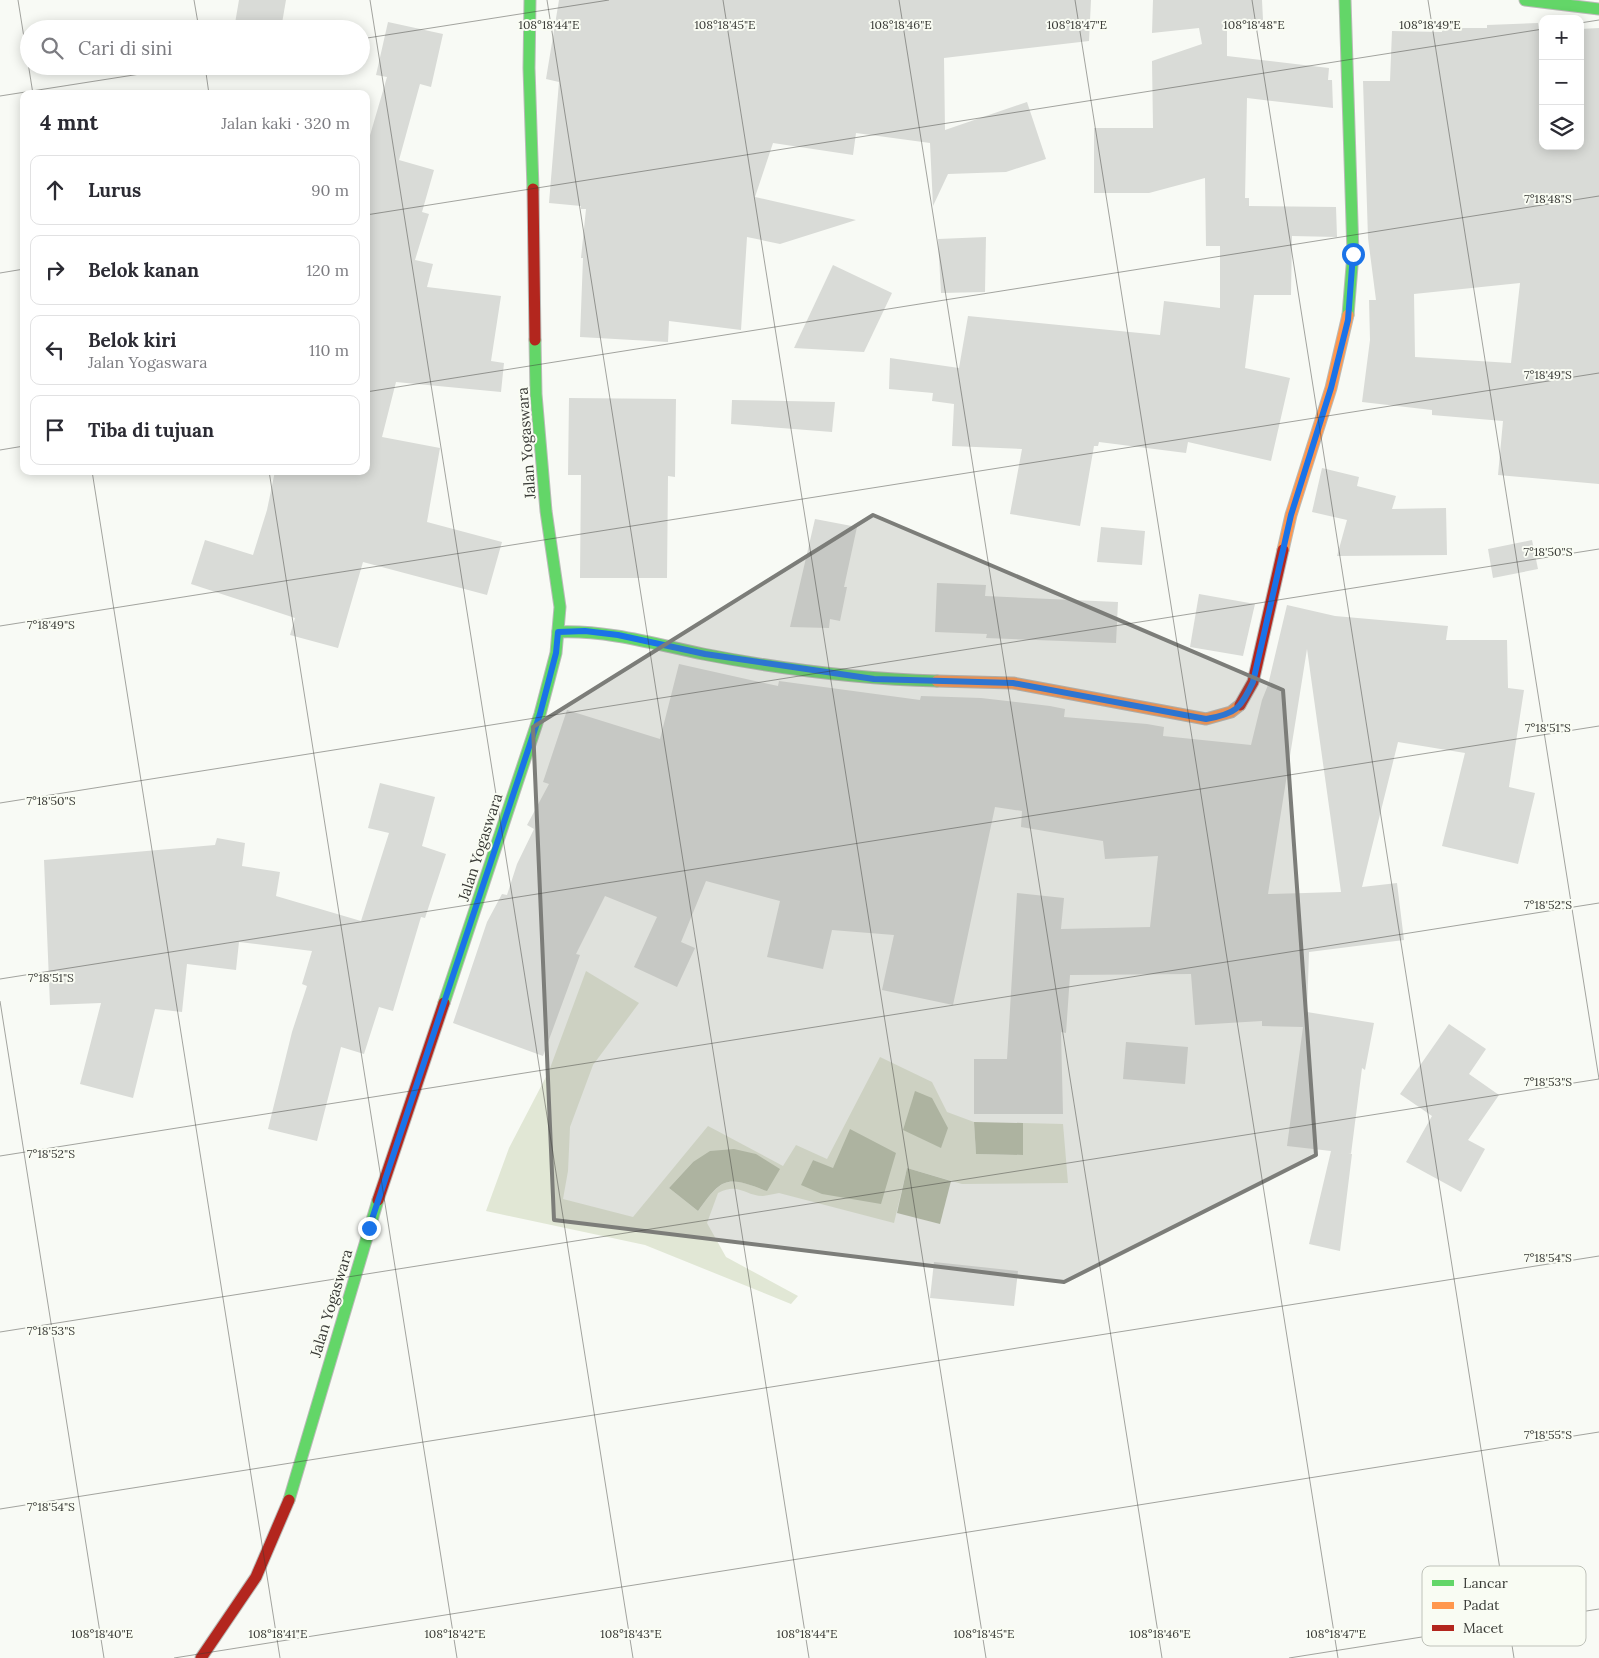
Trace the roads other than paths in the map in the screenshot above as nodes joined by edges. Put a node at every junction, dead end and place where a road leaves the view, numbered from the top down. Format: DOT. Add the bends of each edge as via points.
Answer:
graph roads {
  1 [pos="530,0"];
  2 [pos="1345,0"];
  3 [pos="1525,0"];
  4 [pos="1599,9"];
  5 [pos="558,632"];
  6 [pos="200,1658"];
  1 -- 5 [label="street, Jalan Yogaswara" via="536,394 546,511 560,607"];
  2 -- 5 [label="street" via="1353,254 1348,320 1331,388 1291,515 1253,682 1242,705 1228,715 1206,719 1013,683 874,679 705,654 618,635"];
  3 -- 4 [label="street"];
  5 -- 6 [label="street, Jalan Yogaswara" via="556,653 540,714 369,1228 286,1511 256,1576"];
}
